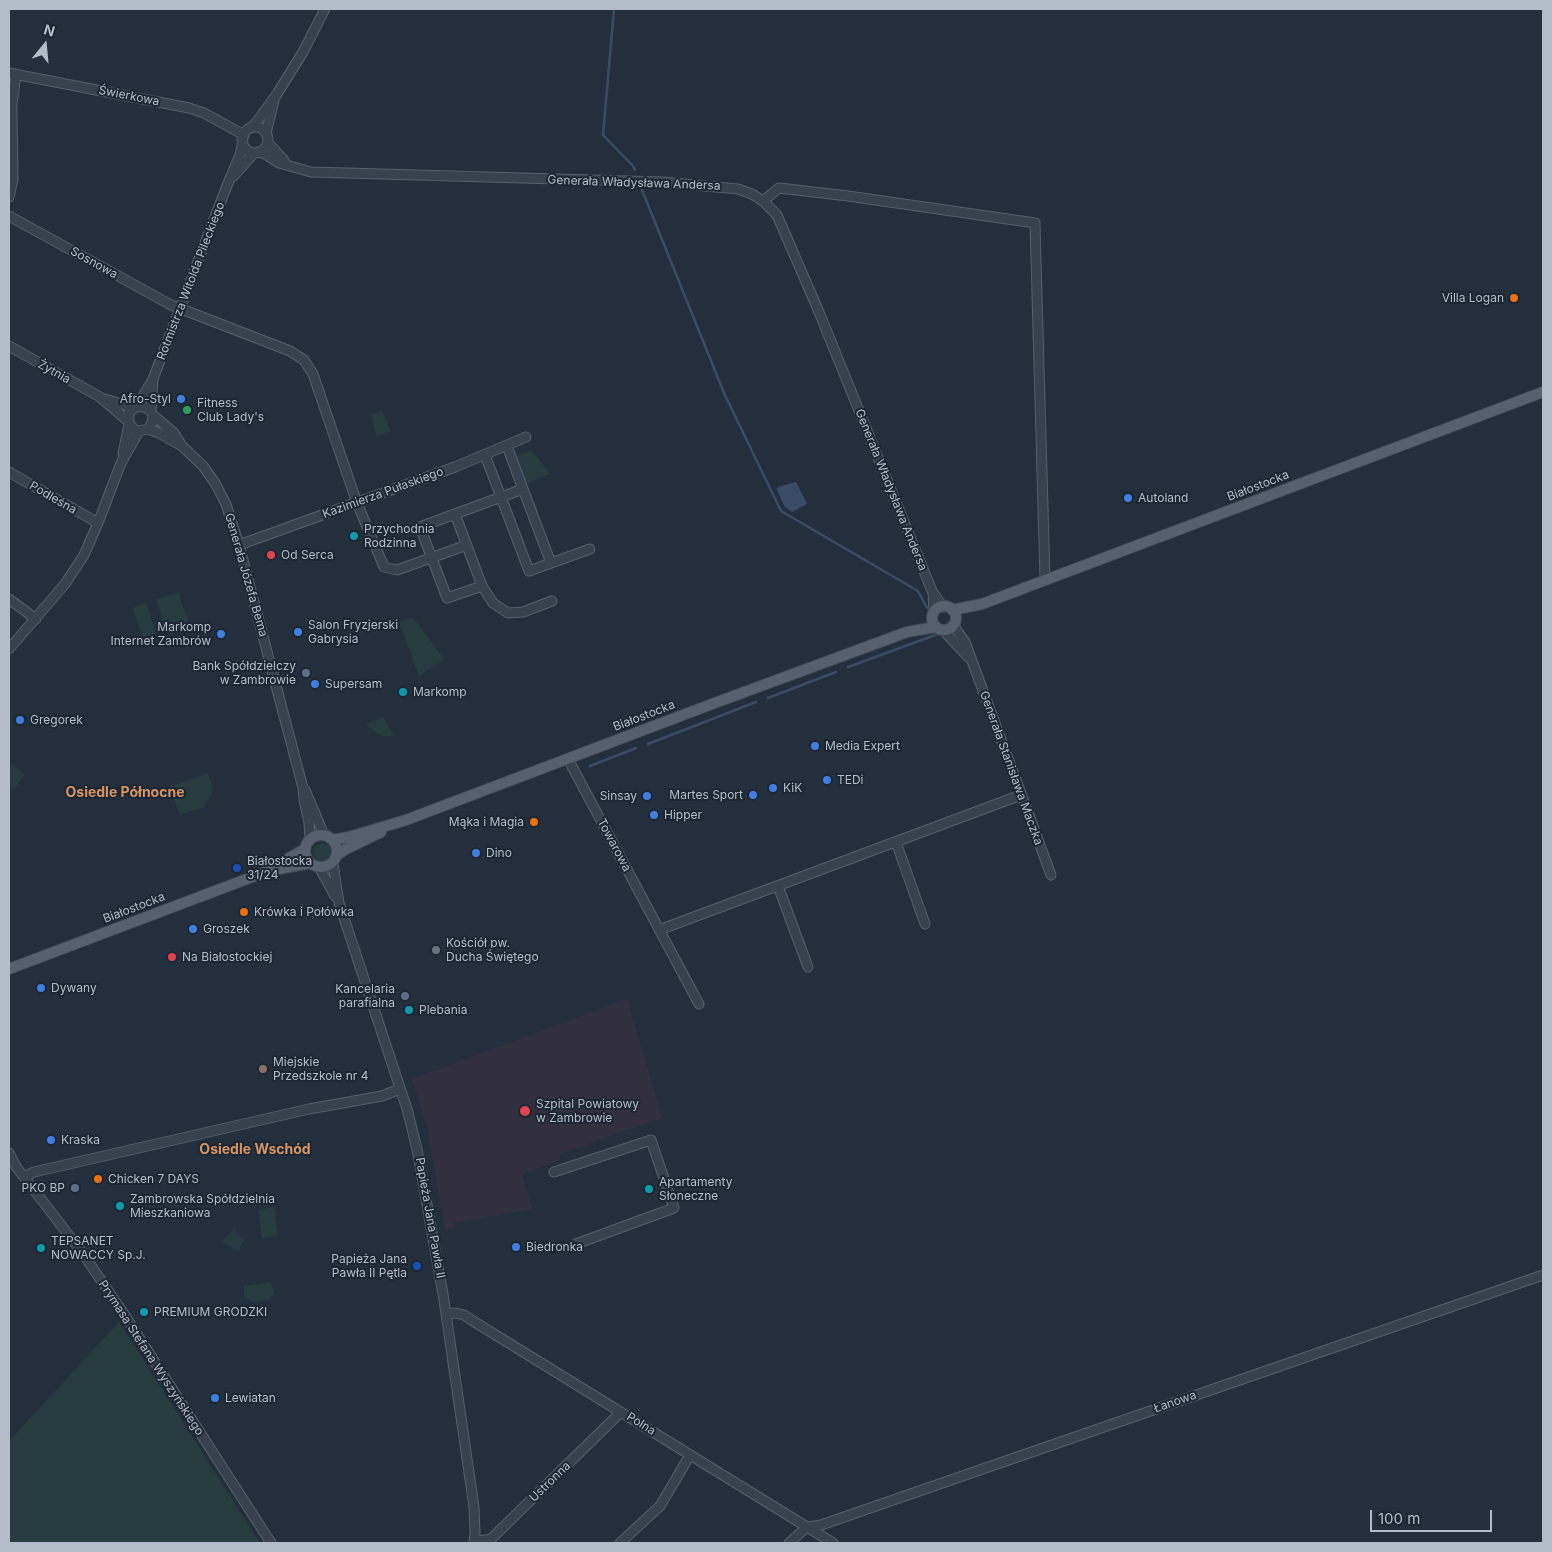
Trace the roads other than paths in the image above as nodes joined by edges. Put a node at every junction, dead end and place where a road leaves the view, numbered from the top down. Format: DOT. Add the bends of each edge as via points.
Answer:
graph roads {
  1 [pos="325,9"];
  2 [pos="13,74"];
  3 [pos="277,94"];
  4 [pos="266,132"];
  5 [pos="246,135"];
  6 [pos="268,142"];
  7 [pos="256,152"];
  8 [pos="286,165"];
  9 [pos="228,183"];
  10 [pos="9,197"];
  11 [pos="763,201"];
  12 [pos="9,216"];
  13 [pos="180,309"];
  14 [pos="9,346"];
  15 [pos="153,379"];
  16 [pos="1543,392"];
  17 [pos="100,397"];
  18 [pos="135,407"];
  19 [pos="152,413"];
  20 [pos="129,422"];
  21 [pos="144,430"];
  22 [pos="526,437"];
  23 [pos="182,446"];
  24 [pos="507,446"];
  25 [pos="485,455"];
  26 [pos="121,463"];
  27 [pos="9,472"];
  28 [pos="523,489"];
  29 [pos="501,497"];
  30 [pos="358,503"];
  31 [pos="455,514"];
  32 [pos="98,523"];
  33 [pos="238,545"];
  34 [pos="467,545"];
  35 [pos="590,549"];
  36 [pos="432,558"];
  37 [pos="551,563"];
  38 [pos="1045,579"];
  39 [pos="482,586"];
  40 [pos="9,600"];
  41 [pos="552,601"];
  42 [pos="982,604"];
  43 [pos="941,610"];
  44 [pos="36,619"];
  45 [pos="954,624"];
  46 [pos="939,629"];
  47 [pos="907,632"];
  48 [pos="9,650"];
  49 [pos="971,661"];
  50 [pos="568,759"];
  51 [pos="303,788"];
  52 [pos="1021,795"];
  53 [pos="391,826"];
  54 [pos="329,838"];
  55 [pos="896,842"];
  56 [pos="308,844"];
  57 [pos="335,859"];
  58 [pos="315,865"];
  59 [pos="268,871"];
  60 [pos="1051,875"];
  61 [pos="778,886"];
  62 [pos="339,903"];
  63 [pos="925,924"];
  64 [pos="659,930"];
  65 [pos="808,967"];
  66 [pos="9,969"];
  67 [pos="699,1004"];
  68 [pos="400,1089"];
  69 [pos="9,1153"];
  70 [pos="13,1170"];
  71 [pos="554,1172"];
  72 [pos="24,1177"];
  73 [pos="576,1244"];
  74 [pos="1543,1275"];
  75 [pos="446,1314"];
  76 [pos="621,1412"];
  77 [pos="690,1455"];
  78 [pos="806,1527"];
  79 [pos="474,1542"];
  80 [pos="271,1543"];
  81 [pos="620,1543"];
  82 [pos="789,1543"];
  83 [pos="833,1543"];
  1 -- 3 [label="street, Rotmistrza Witolda Pileckiego"];
  2 -- 5 [label="street, Świerkowa" via="189,108"];
  2 -- 10 [label="street" via="13,180"];
  3 -- 4 [label="street, Rotmistrza Witolda Pileckiego"];
  3 -- 5 [label="street, Rotmistrza Witolda Pileckiego"];
  4 -- 5 [label="street" via="259,128"];
  4 -- 6 [label="street"];
  5 -- 7 [label="street" via="246,149"];
  5 -- 9 [label="street, Rotmistrza Witolda Pileckiego"];
  6 -- 7 [label="street" via="265,148"];
  6 -- 8 [label="street"];
  7 -- 8 [label="street, Generała Władysława Andersa"];
  7 -- 9 [label="street, Rotmistrza Witolda Pileckiego"];
  8 -- 11 [label="street, Generała Władysława Andersa" via="311,172 662,182 738,189"];
  9 -- 13 [label="street, Rotmistrza Witolda Pileckiego"];
  11 -- 38 [label="street" via="779,188 1035,223"];
  11 -- 43 [label="street, Generała Władysława Andersa" via="781,224"];
  12 -- 13 [label="street, Sosnowa"];
  13 -- 15 [label="street, Rotmistrza Witolda Pileckiego"];
  13 -- 30 [label="street, Sosnowa" via="290,351 304,360 312,374"];
  14 -- 17 [label="street, Żytnia"];
  15 -- 18 [label="street, Rotmistrza Witolda Pileckiego"];
  15 -- 19 [label="street, Rotmistrza Witolda Pileckiego"];
  16 -- 38 [label="main road, Białostocka"];
  17 -- 18 [label="street, Żytnia"];
  17 -- 20 [label="street, Żytnia"];
  18 -- 19 [label="street" via="142,406"];
  18 -- 20 [label="street" via="129,414"];
  19 -- 21 [label="street" via="152,423"];
  19 -- 23 [label="street, Generała Józefa Bema" via="174,433"];
  20 -- 21 [label="street" via="135,430"];
  20 -- 26 [label="street"];
  21 -- 23 [label="street" via="159,433"];
  21 -- 26 [label="street"];
  22 -- 24 [label="street, Kazimierza Pułaskiego"];
  23 -- 33 [label="street, Generała Józefa Bema" via="215,483 226,504"];
  24 -- 25 [label="street, Kazimierza Pułaskiego"];
  24 -- 28 [label="street"];
  25 -- 29 [label="street"];
  25 -- 30 [label="street, Kazimierza Pułaskiego"];
  26 -- 32 [label="street"];
  27 -- 32 [label="street, Podleśna"];
  28 -- 29 [label="street"];
  28 -- 37 [label="street"];
  29 -- 31 [label="street"];
  29 -- 37 [label="street" via="529,570"];
  30 -- 33 [label="street, Kazimierza Pułaskiego"];
  30 -- 36 [label="street, Sosnowa" via="384,567 397,570"];
  31 -- 34 [label="street"];
  31 -- 36 [label="street" via="420,527"];
  32 -- 44 [label="street" via="84,555"];
  33 -- 51 [label="street, Generała Józefa Bema"];
  34 -- 36 [label="street"];
  34 -- 39 [label="street"];
  35 -- 37 [label="street"];
  36 -- 39 [label="street" via="447,598"];
  38 -- 42 [label="main road, Białostocka"];
  39 -- 41 [label="street" via="493,603 508,613 523,612"];
  40 -- 44 [label="street"];
  42 -- 43 [label="main road, Białostocka"];
  42 -- 45 [label="main road, Białostocka"];
  43 -- 45 [label="main road" via="955,616"];
  43 -- 46 [label="main road" via="932,621"];
  43 -- 47 [label="main road, Białostocka"];
  44 -- 48 [label="street"];
  45 -- 46 [label="main road, Białostocka"];
  45 -- 49 [label="street, Generała Stanisława Maczka"];
  46 -- 47 [label="main road, Białostocka"];
  46 -- 49 [label="street, Generała Stanisława Maczka"];
  47 -- 50 [label="main road, Białostocka"];
  49 -- 52 [label="street, Generała Stanisława Maczka"];
  50 -- 53 [label="main road, Białostocka"];
  50 -- 64 [label="street, Towarowa"];
  51 -- 54 [label="street, Generała Józefa Bema"];
  51 -- 56 [label="street, Generała Józefa Bema" via="309,823"];
  52 -- 55 [label="street"];
  52 -- 60 [label="street, Generała Stanisława Maczka"];
  53 -- 54 [label="main road, Białostocka"];
  53 -- 57 [label="main road, Białostocka" via="346,849"];
  54 -- 56 [label="main road" via="319,835"];
  54 -- 57 [label="main road" via="336,844"];
  55 -- 61 [label="street"];
  55 -- 63 [label="street"];
  56 -- 58 [label="main road" via="305,854"];
  56 -- 59 [label="main road, Białostocka"];
  57 -- 58 [label="main road" via="329,866"];
  57 -- 62 [label="street, Papieża Jana Pawła II"];
  58 -- 59 [label="main road, Białostocka"];
  58 -- 62 [label="street, Papieża Jana Pawła II"];
  59 -- 66 [label="main road, Białostocka"];
  61 -- 64 [label="street"];
  61 -- 65 [label="street"];
  62 -- 68 [label="street, Papieża Jana Pawła II"];
  64 -- 67 [label="street, Towarowa"];
  68 -- 72 [label="street" via="382,1096 309,1109 34,1172"];
  68 -- 75 [label="street, Papieża Jana Pawła II" via="418,1150"];
  69 -- 70 [label="street, Prymasa Stefana Wyszyńskiego"];
  70 -- 72 [label="street, Prymasa Stefana Wyszyńskiego"];
  71 -- 73 [label="street" via="651,1140 674,1208"];
  72 -- 80 [label="street, Prymasa Stefana Wyszyńskiego" via="122,1311"];
  74 -- 78 [label="street, Łanowa" via="821,1525"];
  75 -- 76 [label="street, Polna" via="464,1315"];
  75 -- 79 [label="street, Papieża Jana Pawła II" via="474,1507"];
  76 -- 77 [label="street, Polna"];
  76 -- 79 [label="street, Ustronna" via="491,1539"];
  77 -- 78 [label="street, Polna"];
  77 -- 81 [label="street" via="660,1506"];
  78 -- 82 [label="street"];
  78 -- 83 [label="street, Polna"];
}
